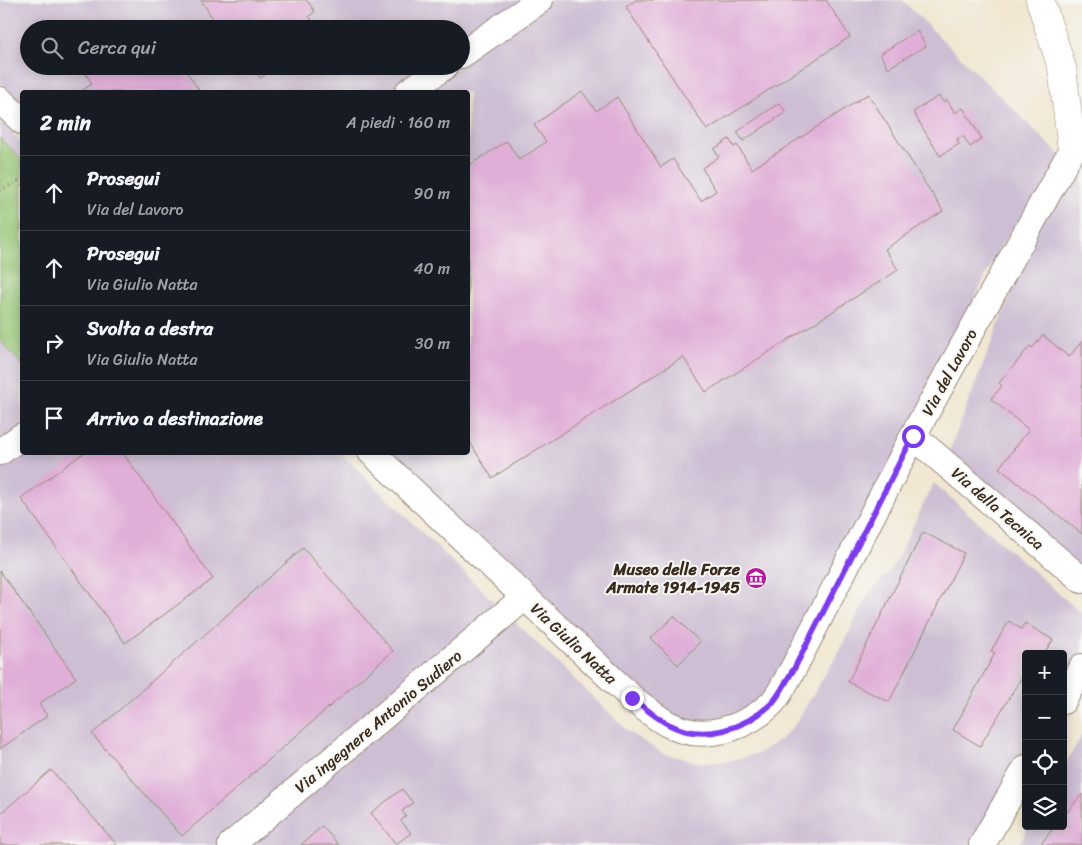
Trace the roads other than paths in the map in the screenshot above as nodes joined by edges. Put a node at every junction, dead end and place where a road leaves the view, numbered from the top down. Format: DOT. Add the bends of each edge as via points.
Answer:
graph roads {
  1 [pos="540,0"];
  2 [pos="1040,0"];
  3 [pos="470,49"];
  4 [pos="432,75"];
  5 [pos="411,90"];
  6 [pos="0,100"];
  7 [pos="20,119"];
  8 [pos="1077,141"];
  9 [pos="913,436"];
  10 [pos="20,437"];
  11 [pos="0,452"];
  12 [pos="374,455"];
  13 [pos="1082,580"];
  14 [pos="525,597"];
  15 [pos="1082,667"];
  16 [pos="794,669"];
  17 [pos="1066,695"];
  18 [pos="1022,775"];
  19 [pos="231,845"];
  20 [pos="982,845"];
  1 -- 3 [label="street"];
  2 -- 8 [label="highway" via="1062,68"];
  4 -- 5 [label="street"];
  6 -- 7 [label="street"];
  8 -- 9 [label="street, Via del Lavoro"];
  9 -- 13 [label="street, Via della Tecnica"];
  9 -- 16 [label="street, Via del Lavoro"];
  10 -- 11 [label="street"];
  12 -- 14 [label="street, Via Giulio Natta"];
  14 -- 16 [label="street, Via Giulio Natta" via="632,698 670,726 700,734 729,730 771,704"];
  14 -- 19 [label="street, Via ingegnere Antonio Sudiero"];
  15 -- 17 [label="street"];
  18 -- 20 [label="street"];
}
